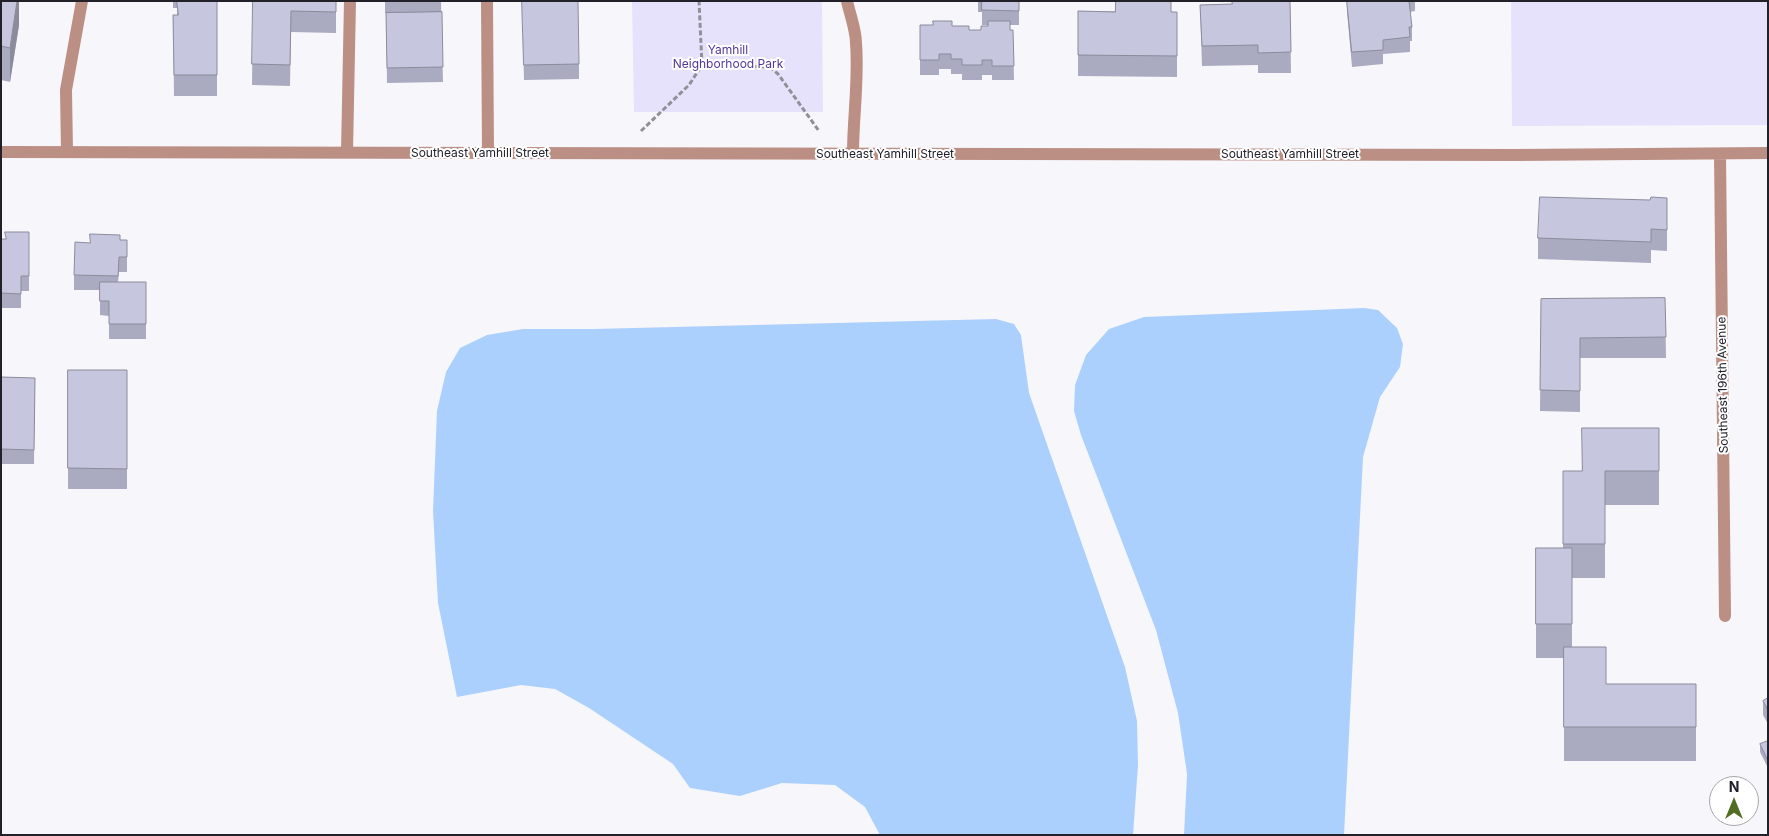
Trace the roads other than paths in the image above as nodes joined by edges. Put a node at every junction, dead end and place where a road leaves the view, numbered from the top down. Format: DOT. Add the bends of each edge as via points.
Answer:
graph roads {
  1 [pos="82,1"];
  2 [pos="350,1"];
  3 [pos="486,1"];
  4 [pos="847,1"];
  5 [pos="1,152"];
  6 [pos="67,152"];
  7 [pos="347,152"];
  8 [pos="488,153"];
  9 [pos="853,154"];
  10 [pos="1720,154"];
  11 [pos="1768,154"];
  12 [pos="1724,616"];
  1 -- 6 [label="street" via="66,90"];
  2 -- 7 [label="street"];
  3 -- 8 [label="street"];
  4 -- 9 [label="street" via="856,41"];
  5 -- 6 [label="street, Southeast Yamhill Street"];
  6 -- 7 [label="street, Southeast Yamhill Street"];
  7 -- 8 [label="street, Southeast Yamhill Street"];
  8 -- 9 [label="street, Southeast Yamhill Street"];
  9 -- 10 [label="street, Southeast Yamhill Street"];
  10 -- 11 [label="street, Southeast Yamhill Street"];
  10 -- 12 [label="street, Southeast 196th Avenue"];
}
